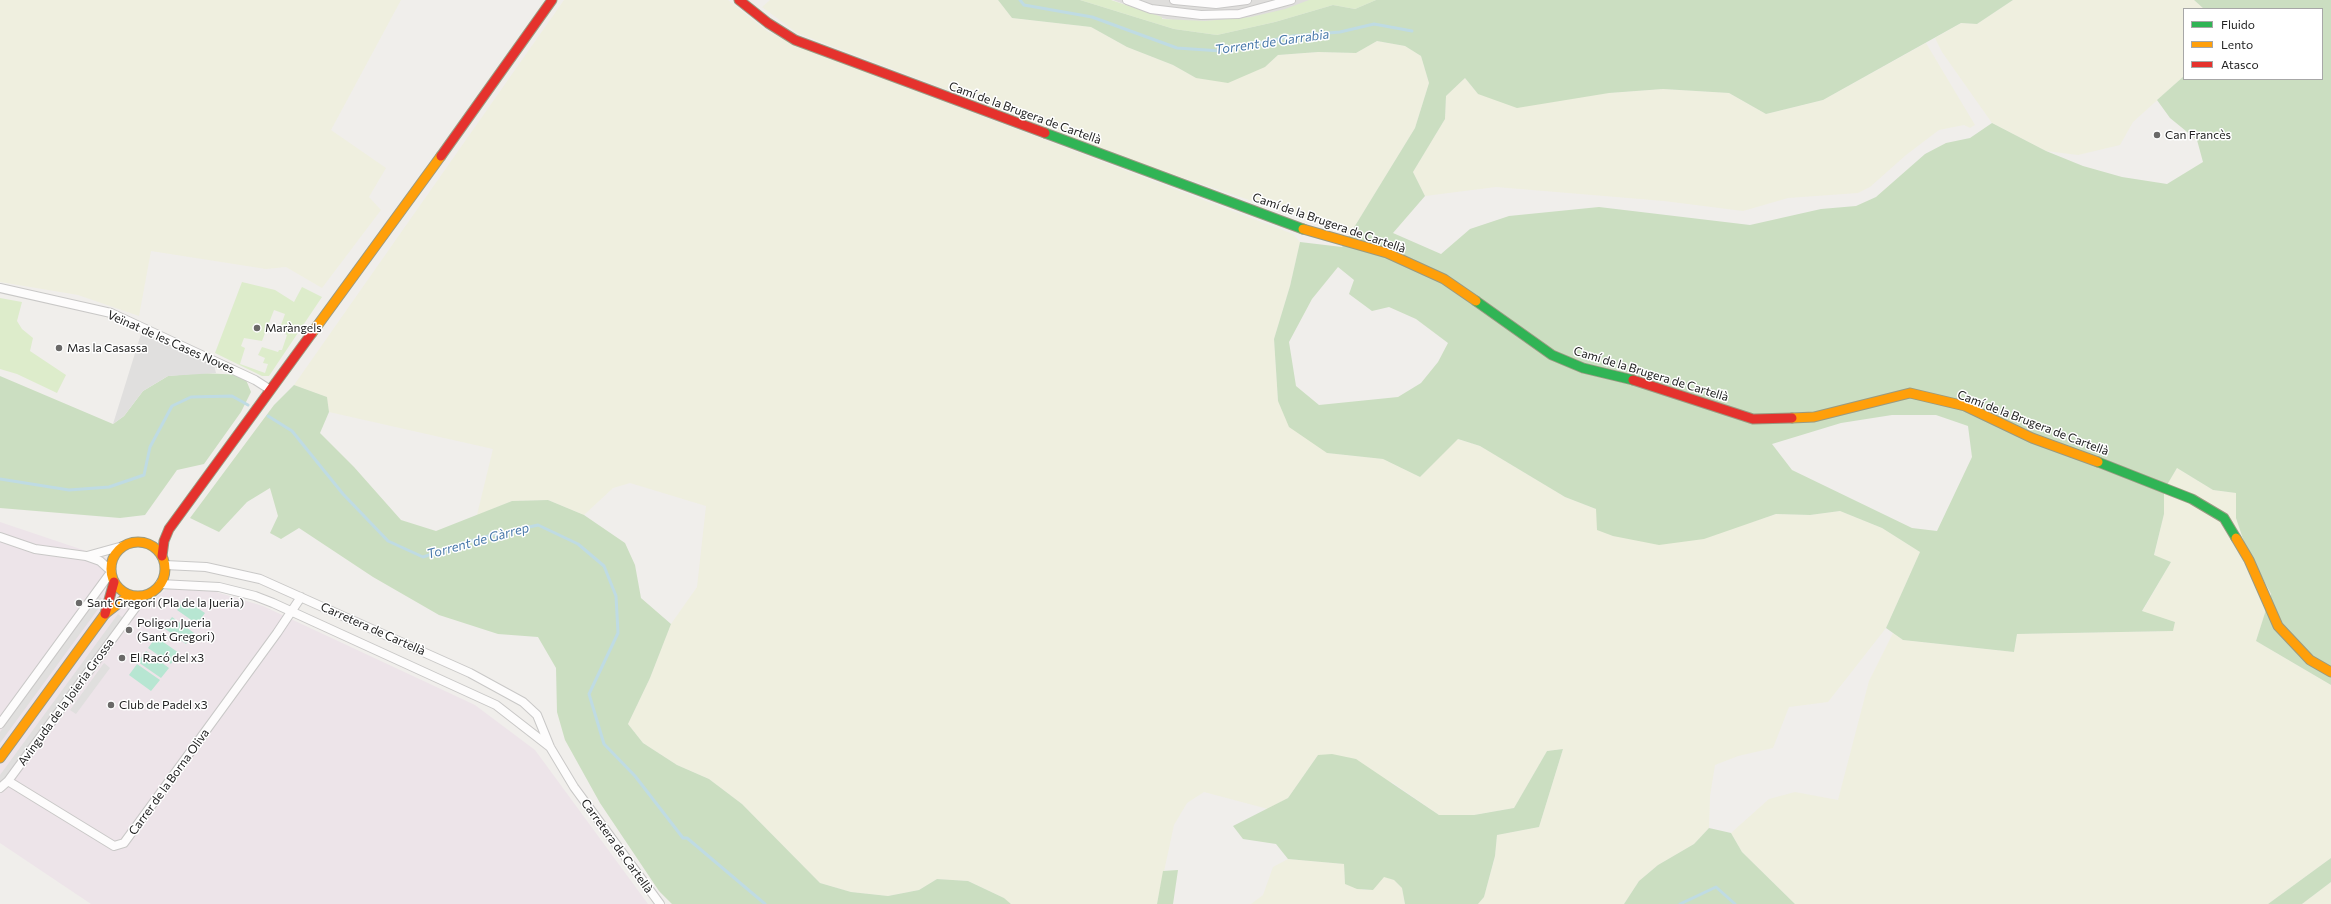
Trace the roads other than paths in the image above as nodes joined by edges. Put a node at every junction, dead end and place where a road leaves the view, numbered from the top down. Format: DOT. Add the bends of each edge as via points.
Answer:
graph roads {
  1 [pos="552,0"];
  2 [pos="739,0"];
  3 [pos="1127,0"];
  4 [pos="1174,0"];
  5 [pos="1247,0"];
  6 [pos="1291,0"];
  7 [pos="0,288"];
  8 [pos="266,393"];
  9 [pos="169,529"];
  10 [pos="0,537"];
  11 [pos="142,542"];
  12 [pos="123,546"];
  13 [pos="86,556"];
  14 [pos="162,556"];
  15 [pos="165,565"];
  16 [pos="111,572"];
  17 [pos="114,582"];
  18 [pos="160,584"];
  19 [pos="134,596"];
  20 [pos="144,596"];
  21 [pos="301,597"];
  22 [pos="292,612"];
  23 [pos="105,614"];
  24 [pos="2331,672"];
  25 [pos="532,709"];
  26 [pos="521,723"];
  27 [pos="0,724"];
  28 [pos="550,747"];
  29 [pos="0,758"];
  30 [pos="8,781"];
  31 [pos="0,788"];
  32 [pos="660,904"];
  1 -- 8 [label="street"];
  2 -- 24 [label="street, Camí de la Brugera de Cartellà" via="768,24 795,40 1316,234 1387,253 1444,279 1552,355 1583,368 1640,382 1753,418 1814,417 1910,394 1965,406 2032,438 2192,499 2224,518 2249,560 2278,626 2310,660"];
  3 -- 6 [label="street" via="1151,9 1201,15 1239,14"];
  4 -- 5 [label="street" via="1216,4"];
  7 -- 8 [label="street, Veïnat de les Cases Noves" via="111,313 256,380"];
  8 -- 9 [label="street"];
  9 -- 11 [label="street"];
  9 -- 14 [label="street"];
  10 -- 13 [label="street" via="35,549"];
  11 -- 12 [label="street"];
  11 -- 14 [label="street" via="153,547"];
  12 -- 13 [label="street"];
  12 -- 16 [label="street" via="115,554"];
  13 -- 16 [label="street" via="100,561"];
  14 -- 15 [label="street"];
  15 -- 18 [label="street"];
  15 -- 21 [label="street, Carretera de Cartellà" via="206,567 238,573 260,579"];
  16 -- 17 [label="street"];
  16 -- 27 [label="street"];
  17 -- 19 [label="street" via="123,592"];
  17 -- 23 [label="street"];
  18 -- 20 [label="street"];
  18 -- 22 [label="street, Carretera de Cartellà" via="219,587 255,596"];
  19 -- 20 [label="street"];
  19 -- 23 [label="street" via="123,600"];
  20 -- 30 [label="street, Avinguda de la Joieria Grossa"];
  21 -- 22 [label="street, Carrer de la Borna Oliva"];
  21 -- 25 [label="street, Carretera de Cartellà" via="494,685"];
  22 -- 26 [label="street, Carretera de Cartellà" via="485,700"];
  22 -- 30 [label="street, Carrer de la Borna Oliva" via="124,843 114,846"];
  23 -- 29 [label="street"];
  25 -- 26 [label="street" via="530,717"];
  25 -- 28 [label="street, Carretera de Cartellà" via="540,721"];
  26 -- 28 [label="street, Carretera de Cartellà"];
  28 -- 32 [label="street, Carretera de Cartellà" via="574,787"];
  30 -- 31 [label="street, Avinguda de la Joieria Grossa"];
}
